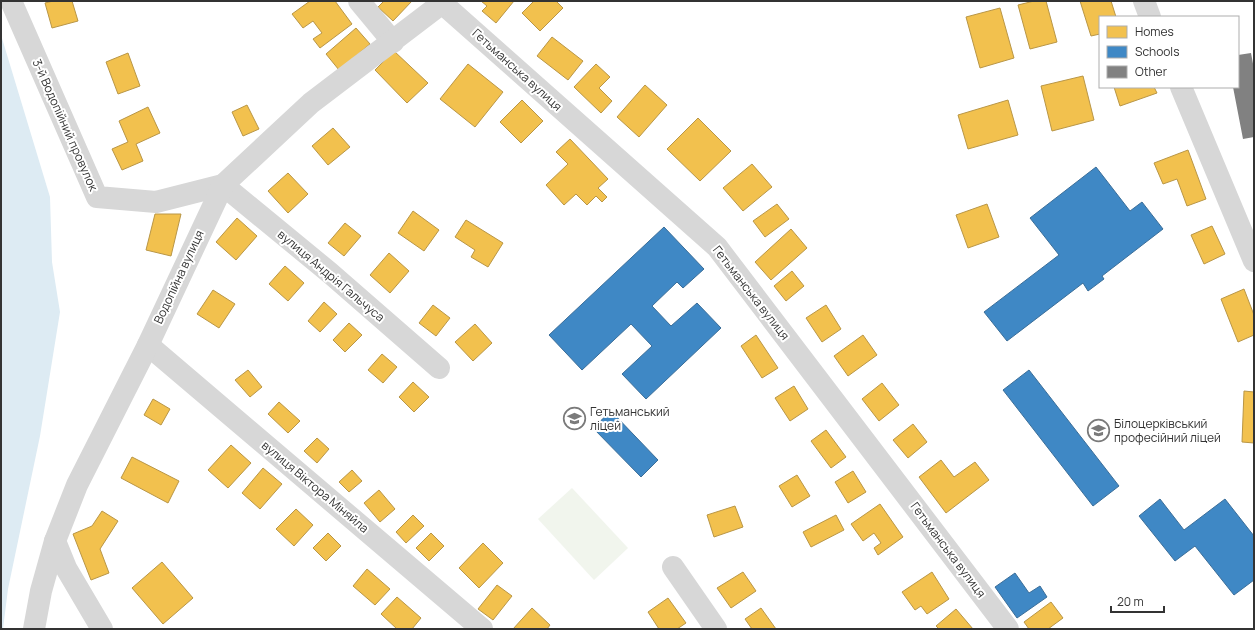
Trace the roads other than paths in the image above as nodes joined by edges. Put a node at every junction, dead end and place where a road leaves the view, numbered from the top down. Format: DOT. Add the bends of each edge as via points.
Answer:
graph roads {
  1 [pos="11,1"];
  2 [pos="359,1"];
  3 [pos="1144,1"];
  4 [pos="444,2"];
  5 [pos="1150,16"];
  6 [pos="393,42"];
  7 [pos="1181,88"];
  8 [pos="223,185"];
  9 [pos="1254,261"];
  10 [pos="148,345"];
  11 [pos="439,368"];
  12 [pos="55,541"];
  13 [pos="673,567"];
  14 [pos="34,629"];
  15 [pos="102,629"];
  16 [pos="482,629"];
  17 [pos="716,629"];
  18 [pos="1008,629"];
  1 -- 8 [label="street, 3-й Водопійний провулок" via="97,197 156,202"];
  2 -- 6 [label="street"];
  3 -- 5 [label="street"];
  4 -- 6 [label="street, Водопійна вулиця"];
  4 -- 18 [label="street, Гетьманська вулиця" via="717,247"];
  6 -- 8 [label="street, Водопійна вулиця" via="312,104"];
  7 -- 9 [label="street"];
  8 -- 10 [label="street, Водопійна вулиця"];
  8 -- 11 [label="street, вулиця Андрія Гальчуса" via="330,273"];
  10 -- 12 [label="street, Водопійна вулиця" via="77,485"];
  10 -- 16 [label="street, вулиця Віктора Міняйла"];
  12 -- 14 [label="street, Водопійна вулиця" via="40,591"];
  12 -- 15 [label="street" via="66,568"];
  13 -- 17 [label="street"];
}
